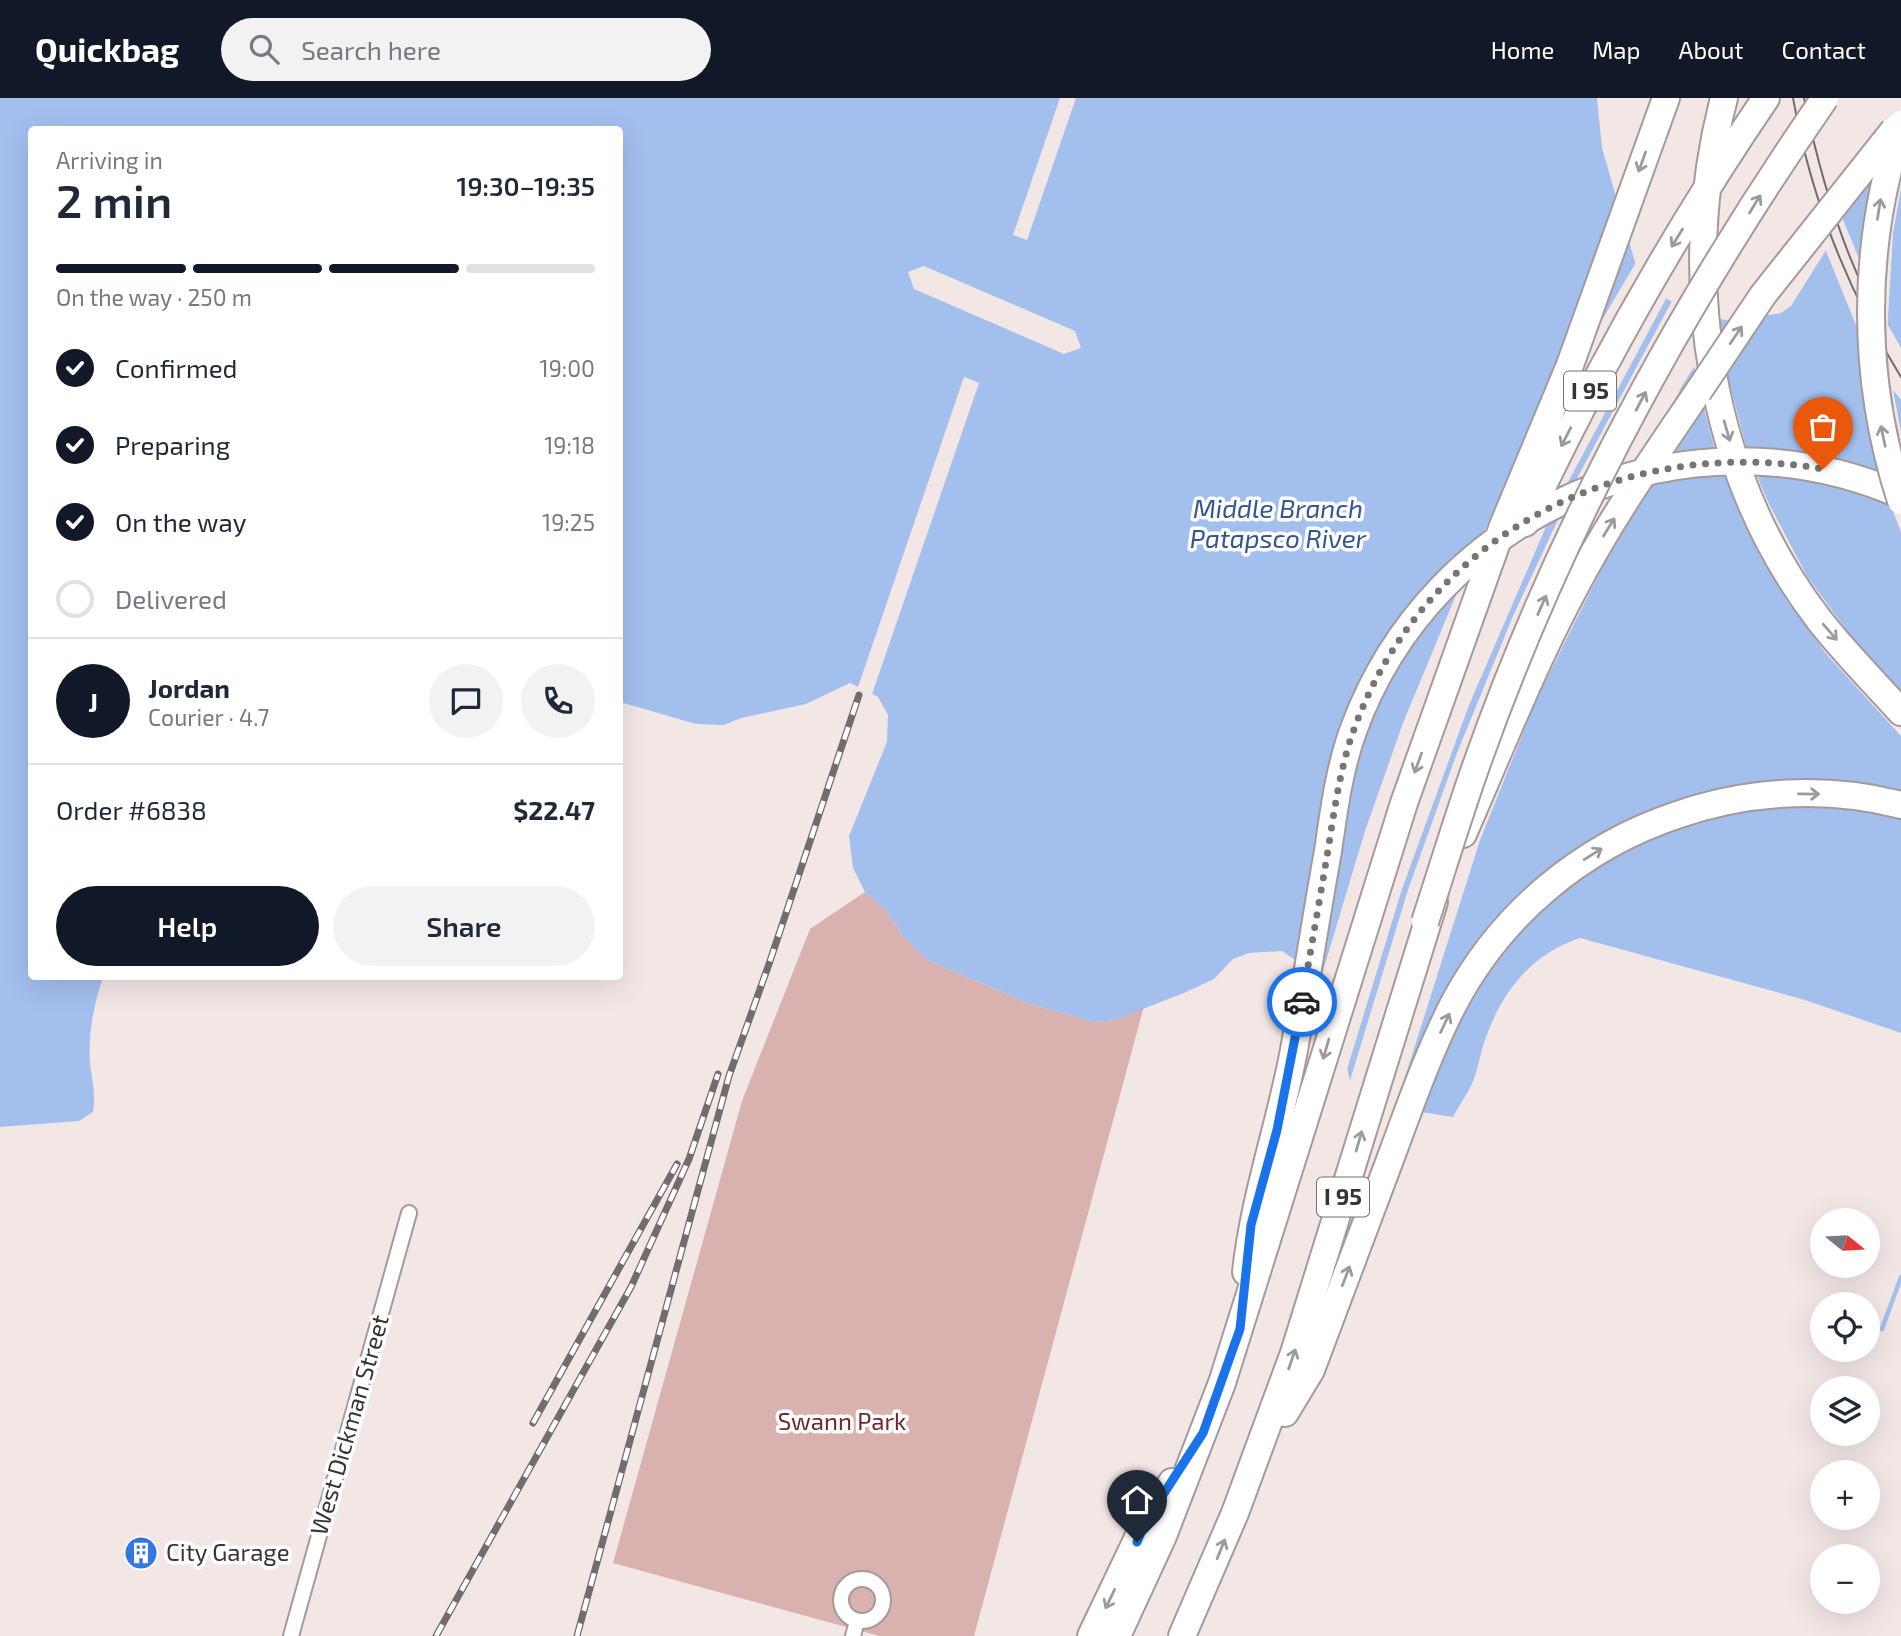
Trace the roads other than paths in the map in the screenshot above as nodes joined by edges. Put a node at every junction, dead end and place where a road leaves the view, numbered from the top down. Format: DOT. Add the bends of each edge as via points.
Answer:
graph roads {
  1 [pos="1666,98"];
  2 [pos="1724,98"];
  3 [pos="1766,98"];
  4 [pos="1825,98"];
  5 [pos="1901,122"];
  6 [pos="1901,495"];
  7 [pos="1901,501"];
  8 [pos="1443,699"];
  9 [pos="1901,712"];
  10 [pos="1901,805"];
  11 [pos="1426,922"];
  12 [pos="409,1213"];
  13 [pos="1240,1329"];
  14 [pos="1203,1433"];
  15 [pos="1253,1469"];
  16 [pos="857,1621"];
  17 [pos="1187,1628"];
  18 [pos="291,1636"];
  19 [pos="853,1636"];
  20 [pos="1091,1636"];
  21 [pos="1117,1636"];
  1 -- 8 [label="highway, one-way" via="1570,365 1502,528"];
  2 -- 9 [label="highway, one-way, bridge" via="1707,169 1703,262 1710,366 1728,439 1757,515 1801,593"];
  3 -- 8 [label="highway, I 95, one-way" via="1617,341 1539,492"];
  11 -- 4 [label="highway, I 95, one-way, bridge" via="1480,755 1586,509 1696,301"];
  7 -- 5 [label="highway, one-way, bridge" via="1880,421 1870,305 1881,194"];
  11 -- 5 [label="highway, one-way, bridge" via="1522,695 1599,544 1763,295"];
  6 -- 13 [label="highway, bridge" via="1823,469 1769,462 1708,462 1627,477 1578,493 1512,529 1467,562 1415,619 1373,684 1339,780 1292,1062 1251,1225"];
  8 -- 13 [label="highway, I 95, one-way" via="1375,890"];
  15 -- 10 [label="highway, one-way" via="1311,1370 1453,1004 1519,913 1606,846 1692,810 1786,794 1845,796"];
  15 -- 11 [label="highway, I 95, one-way" via="1312,1299"];
  12 -- 18 [label="street, West Dickman Street"];
  13 -- 14 [label="highway, I 95"];
  14 -- 20 [label="highway, one-way" via="1146,1521"];
  14 -- 21 [label="highway, I 95"];
  17 -- 15 [label="highway, I 95, one-way"];
  16 -- 19 [label="street"];
}
